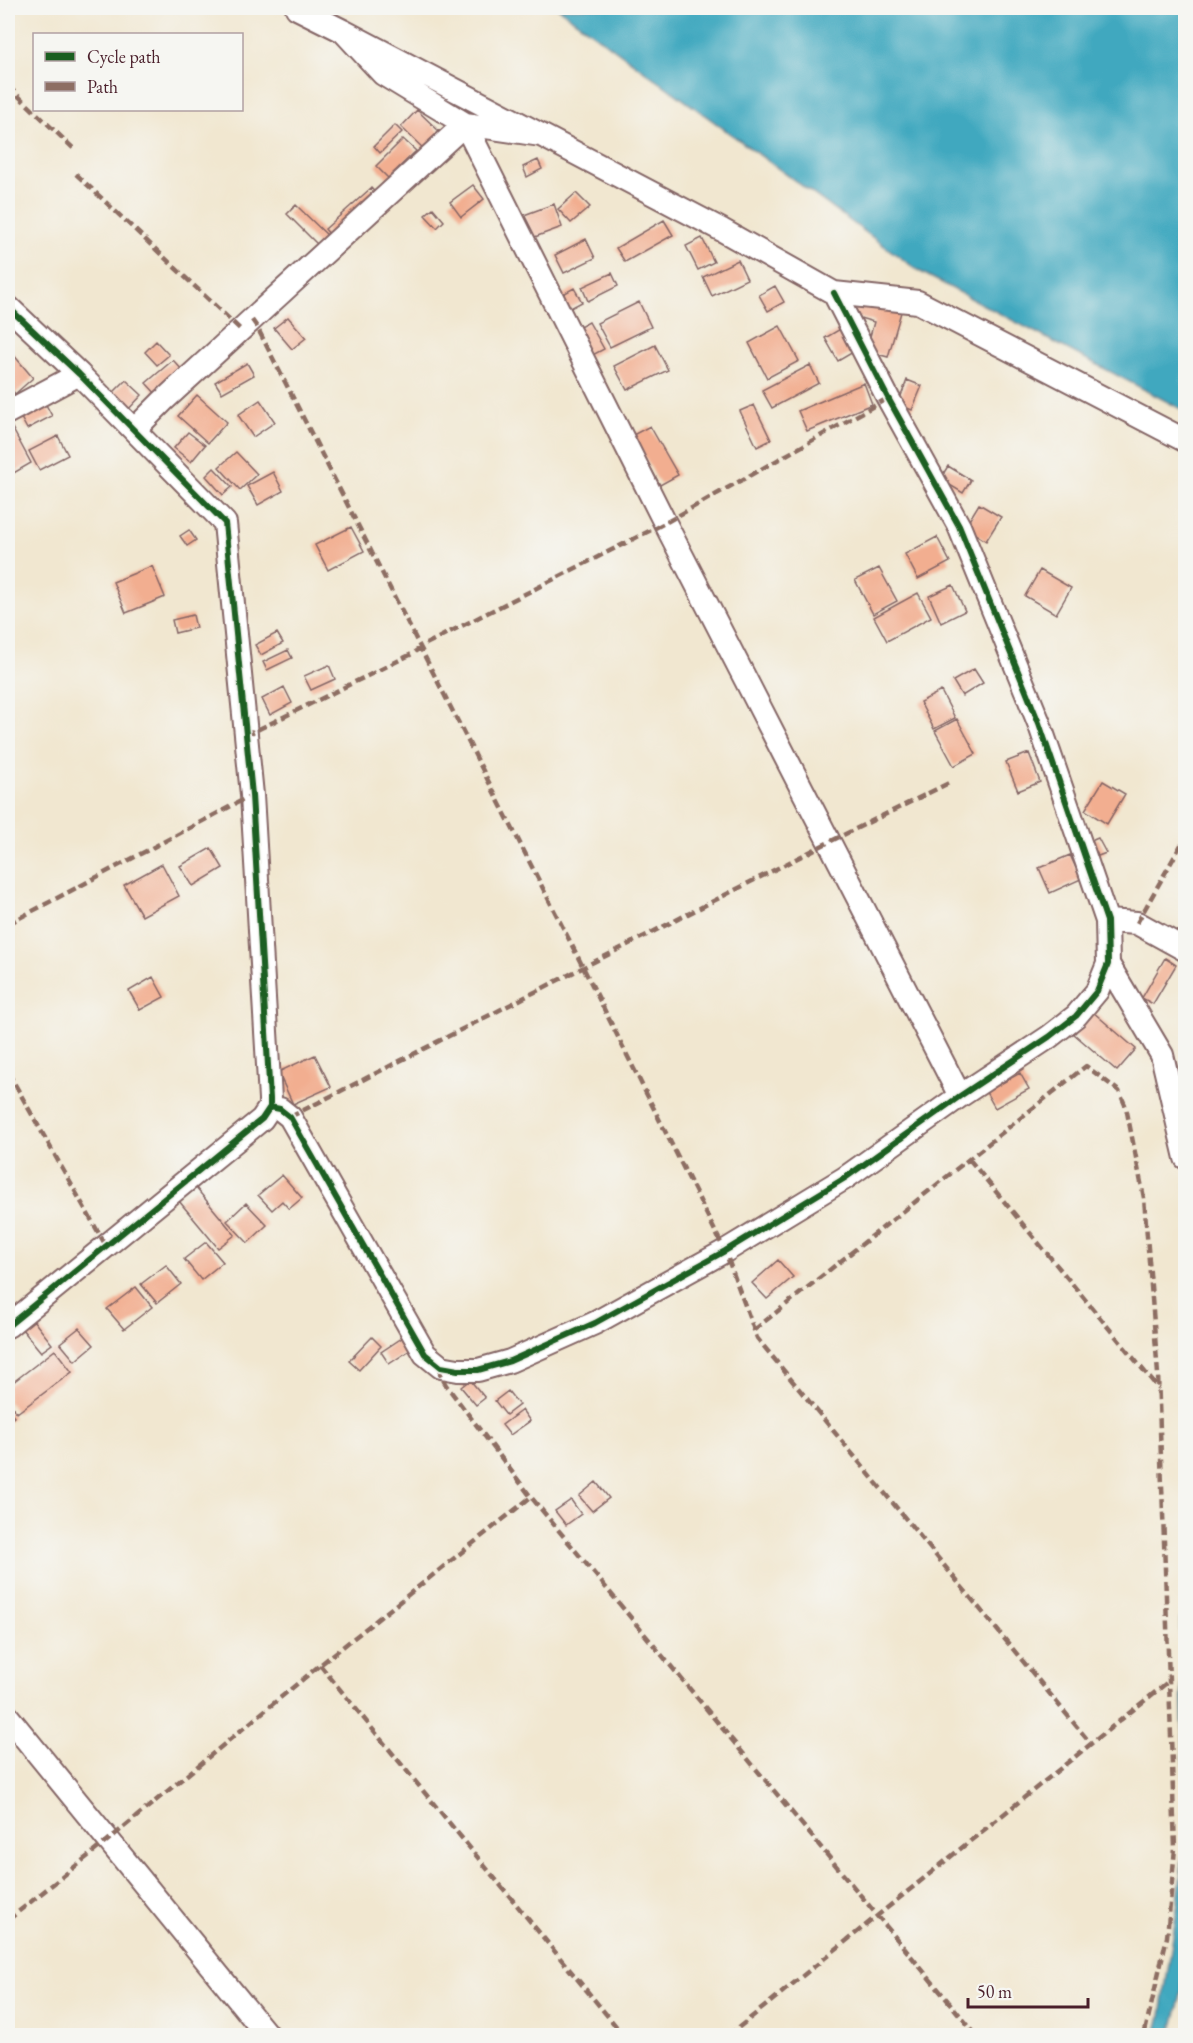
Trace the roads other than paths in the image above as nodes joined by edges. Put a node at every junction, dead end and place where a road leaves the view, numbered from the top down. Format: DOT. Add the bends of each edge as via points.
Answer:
graph roads {
  1 [pos="297,8"];
  2 [pos="343,31"];
  3 [pos="465,124"];
  4 [pos="541,135"];
  5 [pos="834,293"];
  6 [pos="8,307"];
  7 [pos="79,374"];
  8 [pos="8,412"];
  9 [pos="134,430"];
  10 [pos="1185,441"];
  11 [pos="1107,921"];
  12 [pos="1185,950"];
  13 [pos="1108,963"];
  14 [pos="960,1096"];
  15 [pos="270,1107"];
  16 [pos="1185,1158"];
  17 [pos="8,1326"];
  18 [pos="8,1717"];
  19 [pos="268,2036"];
  1 -- 2 [label="street"];
  2 -- 3 [label="street" via="383,74"];
  2 -- 4 [label="street"];
  3 -- 4 [label="street"];
  3 -- 9 [label="street"];
  3 -- 14 [label="street"];
  4 -- 5 [label="street"];
  5 -- 10 [label="street" via="918,302"];
  5 -- 11 [label="street" via="959,526 1039,723"];
  6 -- 7 [label="street"];
  7 -- 8 [label="street"];
  7 -- 9 [label="street"];
  9 -- 15 [label="street" via="225,523 252,795"];
  11 -- 12 [label="street" via="1137,923"];
  11 -- 13 [label="street"];
  13 -- 14 [label="street" via="1097,991 1076,1016"];
  13 -- 16 [label="street" via="1162,1055"];
  14 -- 15 [label="street" via="845,1178 725,1251 595,1323 510,1361 478,1370 441,1367 425,1354 290,1117"];
  15 -- 17 [label="street" via="262,1119"];
  18 -- 19 [label="street"];
}
